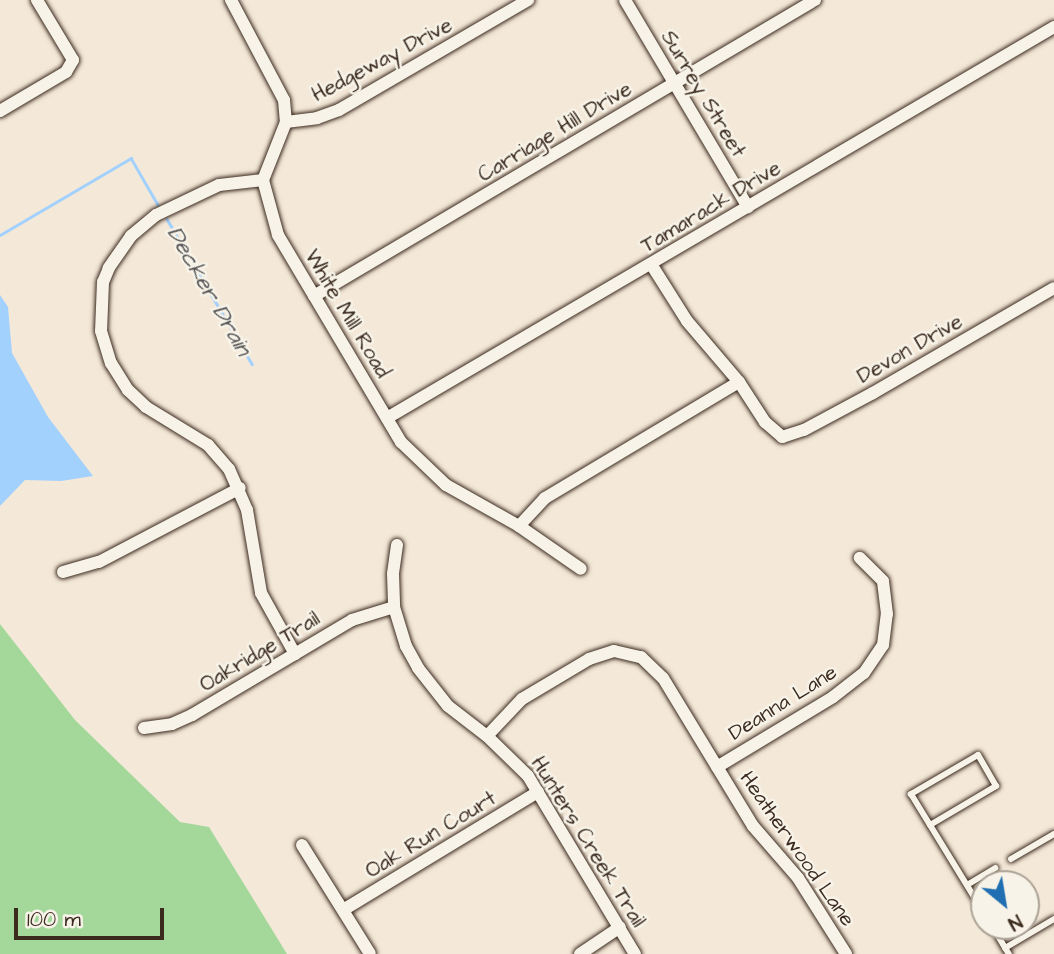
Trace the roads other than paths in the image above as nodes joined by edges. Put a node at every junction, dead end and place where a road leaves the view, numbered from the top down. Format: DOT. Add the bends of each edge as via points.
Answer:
graph roads {
  1 [pos="37,0"];
  2 [pos="231,0"];
  3 [pos="528,0"];
  4 [pos="625,0"];
  5 [pos="815,0"];
  6 [pos="1054,27"];
  7 [pos="674,84"];
  8 [pos="0,111"];
  9 [pos="286,122"];
  10 [pos="263,180"];
  11 [pos="748,207"];
  12 [pos="651,264"];
  13 [pos="1054,288"];
  14 [pos="314,296"];
  15 [pos="739,382"];
  16 [pos="387,418"];
  17 [pos="240,488"];
  18 [pos="519,527"];
  19 [pos="397,545"];
  20 [pos="860,558"];
  21 [pos="581,569"];
  22 [pos="63,572"];
  23 [pos="394,607"];
  24 [pos="295,654"];
  25 [pos="145,728"];
  26 [pos="487,736"];
  27 [pos="717,767"];
  28 [pos="538,792"];
  29 [pos="930,825"];
  30 [pos="1054,834"];
  31 [pos="302,845"];
  32 [pos="1012,859"];
  33 [pos="995,868"];
  34 [pos="967,885"];
  35 [pos="970,890"];
  36 [pos="343,910"];
  37 [pos="1054,919"];
  38 [pos="620,926"];
  39 [pos="1007,951"];
  40 [pos="370,954"];
  41 [pos="580,954"];
  42 [pos="635,954"];
  43 [pos="846,954"];
  1 -- 8 [label="street" via="73,60 66,72"];
  2 -- 9 [label="street" via="281,89"];
  3 -- 9 [label="street, Hedgeway Drive" via="339,110"];
  4 -- 7 [label="street, Surrey Street"];
  5 -- 7 [label="street, Carriage Hill Drive"];
  6 -- 11 [label="street, Tamarack Drive"];
  7 -- 11 [label="street, Surrey Street"];
  7 -- 14 [label="street, Carriage Hill Drive"];
  9 -- 10 [label="street"];
  10 -- 14 [label="street, White Mill Road" via="278,235"];
  10 -- 17 [label="street" via="219,186 145,223 121,247 109,268 100,316 104,347 128,390 146,407 215,450"];
  11 -- 12 [label="street, Tamarack Drive"];
  12 -- 15 [label="street" via="687,321"];
  12 -- 16 [label="street, Tamarack Drive"];
  13 -- 15 [label="street, Devon Drive" via="873,393 782,437 765,422"];
  14 -- 16 [label="street, White Mill Road"];
  15 -- 18 [label="street" via="545,498"];
  16 -- 18 [label="street, White Mill Road" via="401,442 434,476"];
  17 -- 22 [label="street" via="99,562"];
  17 -- 24 [label="street" via="261,593"];
  18 -- 21 [label="street, White Mill Road"];
  19 -- 23 [label="street, Hunters Creek Trail"];
  20 -- 27 [label="street, Deanna Lane" via="883,581 887,614 883,645 864,673 834,697"];
  23 -- 24 [label="street, Oakridge Trail" via="352,620"];
  23 -- 26 [label="street, Hunters Creek Trail" via="410,655 426,681 448,706"];
  24 -- 25 [label="street, Oakridge Trail" via="192,715"];
  26 -- 27 [label="street, Heatherwood Lane" via="522,699 589,659 629,652 655,668"];
  26 -- 28 [label="street, Hunters Creek Trail" via="520,766"];
  27 -- 43 [label="street, Heatherwood Lane" via="762,838 798,878"];
  28 -- 36 [label="street, Oak Run Court"];
  28 -- 38 [label="street, Hunters Creek Trail"];
  29 -- 29 [label="lane" via="911,794 978,755 996,786"];
  29 -- 34 [label="lane"];
  30 -- 32 [label="lane"];
  31 -- 36 [label="street"];
  33 -- 34 [label="lane"];
  34 -- 35 [label="lane"];
  36 -- 40 [label="street"];
  37 -- 39 [label="lane"];
  38 -- 41 [label="street"];
  38 -- 42 [label="street, Hunters Creek Trail"];
}
